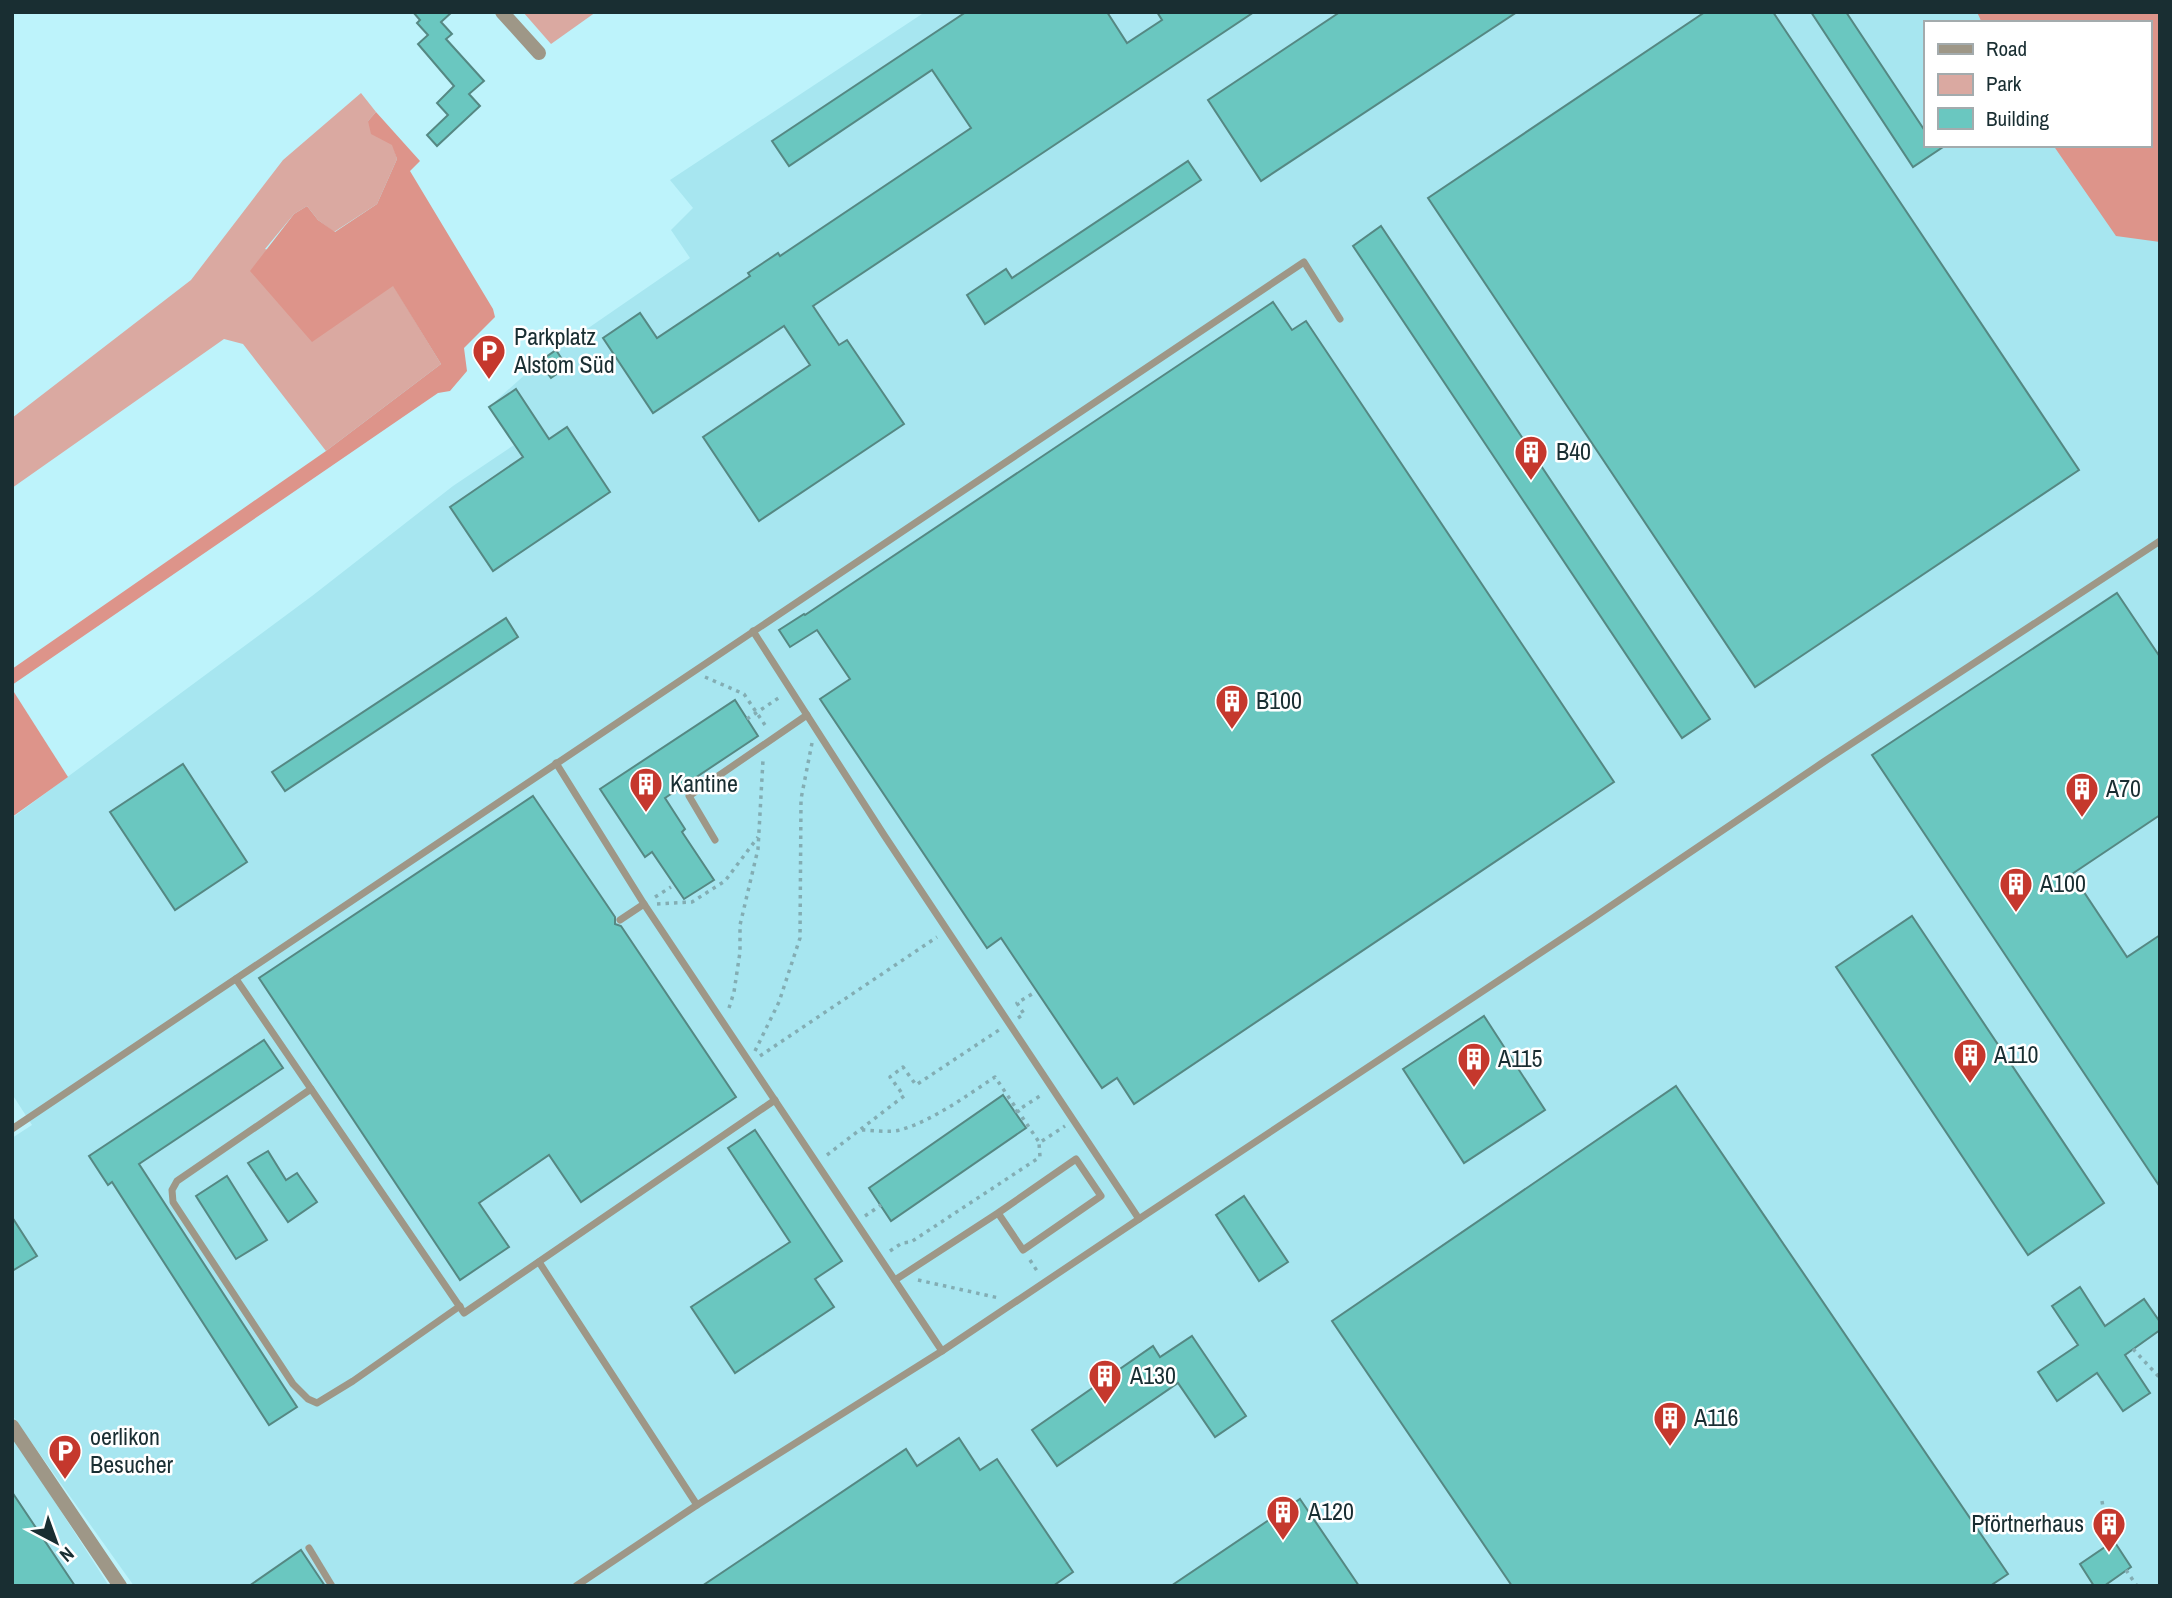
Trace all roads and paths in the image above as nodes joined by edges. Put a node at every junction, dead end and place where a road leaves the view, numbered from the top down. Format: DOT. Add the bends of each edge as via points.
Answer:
graph roads {
  1 [pos="502,12"];
  2 [pos="539,52"];
  3 [pos="1340,319"];
  4 [pos="2160,541"];
  5 [pos="753,631"];
  6 [pos="693,672"];
  7 [pos="791,690"];
  8 [pos="757,713"];
  9 [pos="807,715"];
  10 [pos="747,719"];
  11 [pos="815,727"];
  12 [pos="774,738"];
  13 [pos="762,746"];
  14 [pos="556,763"];
  15 [pos="759,836"];
  16 [pos="715,840"];
  17 [pos="671,887"];
  18 [pos="644,904"];
  19 [pos="620,920"];
  20 [pos="947,930"];
  21 [pos="236,979"];
  22 [pos="1032,994"];
  23 [pos="723,1023"];
  24 [pos="1010,1023"];
  25 [pos="750,1063"];
  26 [pos="1051,1088"];
  27 [pos="311,1089"];
  28 [pos="775,1100"];
  29 [pos="1016,1111"];
  30 [pos="1073,1121"];
  31 [pos="12,1129"];
  32 [pos="860,1130"];
  33 [pos="1039,1143"];
  34 [pos="817,1163"];
  35 [pos="881,1205"];
  36 [pos="998,1213"];
  37 [pos="1139,1219"];
  38 [pos="856,1222"];
  39 [pos="1023,1250"];
  40 [pos="880,1258"];
  41 [pos="539,1262"];
  42 [pos="898,1278"];
  43 [pos="1044,1282"];
  44 [pos="1014,1303"];
  45 [pos="460,1306"];
  46 [pos="2133,1349"];
  47 [pos="942,1351"];
  48 [pos="2160,1378"];
  49 [pos="12,1426"];
  50 [pos="2102,1501"];
  51 [pos="697,1505"];
  52 [pos="2109,1544"];
  53 [pos="309,1548"];
  54 [pos="2126,1570"];
  55 [pos="120,1586"];
  56 [pos="332,1586"];
  57 [pos="576,1586"];
  58 [pos="2137,1586"];
  1 -- 2 [label="street"];
  3 -- 5 [label="lane" via="1304,262"];
  4 -- 37 [label="lane"];
  5 -- 6 [label="lane"];
  5 -- 7 [label="lane"];
  6 -- 8 [label="path" via="744,694"];
  6 -- 14 [label="lane"];
  7 -- 8 [label="path"];
  7 -- 9 [label="lane"];
  8 -- 10 [label="path"];
  8 -- 12 [label="path"];
  9 -- 11 [label="lane"];
  9 -- 12 [label="lane"];
  11 -- 20 [label="lane"];
  11 -- 25 [label="path" via="801,799 800,938 779,1002"];
  12 -- 13 [label="lane"];
  13 -- 15 [label="path"];
  13 -- 16 [label="lane" via="688,796"];
  14 -- 18 [label="lane"];
  14 -- 21 [label="lane"];
  15 -- 18 [label="path" via="725,881 692,902"];
  15 -- 23 [label="path" via="740,925 734,992"];
  17 -- 18 [label="path"];
  18 -- 19 [label="lane"];
  18 -- 23 [label="lane"];
  20 -- 24 [label="lane"];
  20 -- 25 [label="path"];
  21 -- 27 [label="lane"];
  21 -- 31 [label="lane"];
  22 -- 24 [label="path" via="1017,1003 1024,1014"];
  23 -- 25 [label="lane"];
  24 -- 26 [label="lane"];
  24 -- 32 [label="path" via="916,1085 903,1067 890,1077 904,1096"];
  25 -- 28 [label="lane"];
  26 -- 29 [label="path"];
  26 -- 30 [label="lane"];
  27 -- 45 [label="lane"];
  27 -- 45 [label="lane" via="177,1181 172,1190 173,1202 293,1384 317,1403"];
  28 -- 34 [label="lane"];
  28 -- 41 [label="lane"];
  29 -- 32 [label="path" via="995,1077 918,1123 897,1131"];
  29 -- 33 [label="path"];
  30 -- 33 [label="path"];
  30 -- 37 [label="lane"];
  32 -- 34 [label="path"];
  33 -- 40 [label="path" via="1040,1157"];
  34 -- 38 [label="lane"];
  35 -- 38 [label="path"];
  36 -- 39 [label="lane"];
  36 -- 39 [label="lane" via="1076,1159 1101,1196"];
  36 -- 42 [label="lane"];
  37 -- 43 [label="lane"];
  38 -- 40 [label="lane"];
  39 -- 43 [label="path"];
  40 -- 42 [label="lane"];
  41 -- 45 [label="lane" via="464,1313"];
  41 -- 51 [label="lane"];
  42 -- 44 [label="path"];
  42 -- 47 [label="lane"];
  43 -- 44 [label="lane"];
  44 -- 47 [label="lane"];
  46 -- 48 [label="path"];
  47 -- 51 [label="lane"];
  49 -- 55 [label="street"];
  50 -- 52 [label="path"];
  51 -- 57 [label="lane"];
  53 -- 56 [label="lane"];
  54 -- 58 [label="path"];
}
